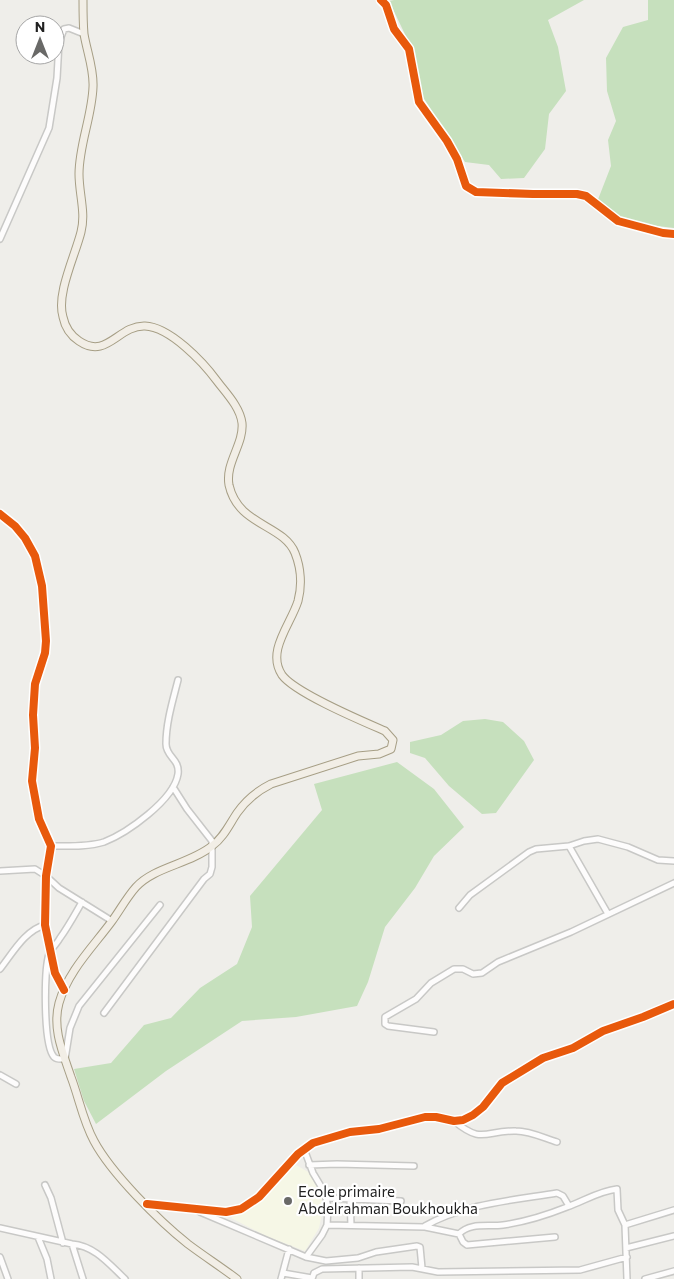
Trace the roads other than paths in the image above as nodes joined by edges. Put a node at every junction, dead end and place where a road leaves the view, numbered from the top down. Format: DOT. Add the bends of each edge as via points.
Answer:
graph roads {
  1 [pos="83,0"];
  2 [pos="381,0"];
  3 [pos="84,34"];
  4 [pos="674,234"];
  5 [pos="0,239"];
  6 [pos="0,514"];
  7 [pos="178,680"];
  8 [pos="173,786"];
  9 [pos="51,846"];
  10 [pos="212,846"];
  11 [pos="569,846"];
  12 [pos="674,861"];
  13 [pos="0,871"];
  14 [pos="46,876"];
  15 [pos="674,883"];
  16 [pos="82,902"];
  17 [pos="160,905"];
  18 [pos="458,908"];
  19 [pos="608,914"];
  20 [pos="112,921"];
  21 [pos="45,925"];
  22 [pos="50,951"];
  23 [pos="0,969"];
  24 [pos="64,990"];
  25 [pos="674,1004"];
  26 [pos="104,1013"];
  27 [pos="434,1032"];
  28 [pos="65,1059"];
  29 [pos="0,1075"];
  30 [pos="16,1084"];
  31 [pos="454,1121"];
  32 [pos="557,1142"];
  33 [pos="304,1148"];
  34 [pos="309,1165"];
  35 [pos="414,1166"];
  36 [pos="45,1186"];
  37 [pos="327,1198"];
  38 [pos="350,1199"];
  39 [pos="401,1201"];
  40 [pos="147,1204"];
  41 [pos="569,1206"];
  42 [pos="195,1210"];
  43 [pos="674,1210"];
  44 [pos="326,1225"];
  45 [pos="351,1225"];
  46 [pos="625,1225"];
  47 [pos="425,1226"];
  48 [pos="0,1228"];
  49 [pos="458,1234"];
  50 [pos="674,1236"];
  51 [pos="38,1237"];
  52 [pos="555,1237"];
  53 [pos="63,1242"];
  54 [pos="72,1244"];
  55 [pos="626,1248"];
  56 [pos="289,1249"];
  57 [pos="0,1257"];
  58 [pos="306,1257"];
  59 [pos="626,1257"];
  60 [pos="326,1261"];
  61 [pos="359,1268"];
  62 [pos="422,1268"];
  63 [pos="322,1269"];
  64 [pos="674,1271"];
  65 [pos="283,1273"];
  66 [pos="8,1279"];
  67 [pos="51,1279"];
  68 [pos="82,1279"];
  69 [pos="125,1279"];
  70 [pos="238,1279"];
  71 [pos="281,1279"];
  72 [pos="312,1279"];
  73 [pos="358,1279"];
  74 [pos="627,1279"];
  75 [pos="645,1279"];
  1 -- 3 [label="main road"];
  2 -- 4 [label="street" via="386,4 394,29 409,49 419,102 458,159 470,190 577,194 586,196 618,221"];
  3 -- 5 [label="street" via="69,28 62,33 49,128"];
  3 -- 10 [label="main road" via="93,91 79,173 83,224 62,294 64,322 75,338 90,347 107,344 135,326 151,326 190,351 212,374 232,400 242,423 230,468 232,493 248,516 284,538 297,561 298,601 277,652 282,674 302,691 384,731 393,740 391,749 386,752 358,756 261,789 237,813"];
  6 -- 9 [label="street" via="25,538 35,556 42,586 46,642 34,684 32,781 38,818"];
  7 -- 8 [label="street" via="166,744 167,752 177,762"];
  8 -- 9 [label="street" via="153,810 130,829 104,842"];
  8 -- 10 [label="street" via="210,838"];
  9 -- 14 [label="street"];
  10 -- 20 [label="main road" via="197,857 143,881"];
  10 -- 26 [label="street" via="210,874"];
  11 -- 12 [label="street" via="598,839 658,860"];
  11 -- 18 [label="street" via="529,852 470,895"];
  11 -- 19 [label="street"];
  13 -- 14 [label="street" via="35,869"];
  14 -- 16 [label="street"];
  14 -- 21 [label="street"];
  15 -- 19 [label="street"];
  16 -- 20 [label="street"];
  16 -- 22 [label="street"];
  17 -- 28 [label="street" via="79,1006 70,1028"];
  19 -- 27 [label="street" via="498,962 482,973 454,970 431,983 416,999 385,1017 388,1026"];
  20 -- 24 [label="main road" via="83,957"];
  21 -- 22 [label="street"];
  21 -- 23 [label="street" via="29,934"];
  22 -- 24 [label="street" via="55,973"];
  22 -- 28 [label="street" via="46,1021 50,1050 59,1060"];
  24 -- 28 [label="main road" via="56,1022"];
  25 -- 31 [label="street" via="543,1058 502,1083 473,1115"];
  28 -- 40 [label="main road" via="97,1147"];
  29 -- 30 [label="street"];
  31 -- 32 [label="street" via="474,1134 525,1132"];
  31 -- 33 [label="street" via="425,1117 379,1129 350,1132"];
  33 -- 34 [label="street"];
  33 -- 42 [label="street" via="259,1197 242,1209 226,1212"];
  34 -- 35 [label="street"];
  34 -- 37 [label="street"];
  36 -- 53 [label="street"];
  37 -- 38 [label="street"];
  37 -- 44 [label="street"];
  38 -- 39 [label="street"];
  38 -- 45 [label="street"];
  40 -- 42 [label="street"];
  40 -- 70 [label="main road" via="187,1243"];
  41 -- 46 [label="street" via="606,1190 618,1189 618,1210"];
  41 -- 47 [label="street" via="557,1193 499,1202 443,1216"];
  41 -- 49 [label="street" via="501,1225 464,1229"];
  42 -- 56 [label="street"];
  43 -- 46 [label="street"];
  44 -- 45 [label="street"];
  44 -- 58 [label="street"];
  45 -- 47 [label="street"];
  46 -- 55 [label="street"];
  47 -- 49 [label="street"];
  48 -- 51 [label="street"];
  49 -- 52 [label="street" via="467,1245"];
  50 -- 55 [label="street"];
  51 -- 53 [label="street"];
  51 -- 67 [label="street"];
  53 -- 54 [label="street"];
  54 -- 68 [label="street"];
  54 -- 69 [label="street" via="94,1251"];
  55 -- 59 [label="street"];
  56 -- 58 [label="street"];
  56 -- 65 [label="street"];
  57 -- 66 [label="street"];
  58 -- 60 [label="street"];
  59 -- 62 [label="street" via="580,1270 438,1272"];
  59 -- 74 [label="street"];
  60 -- 62 [label="street" via="417,1246 421,1251"];
  60 -- 63 [label="street"];
  61 -- 62 [label="street"];
  61 -- 63 [label="street"];
  61 -- 73 [label="street"];
  63 -- 72 [label="street" via="314,1273"];
  64 -- 75 [label="street"];
  65 -- 71 [label="street"];
  65 -- 72 [label="street"];
}
